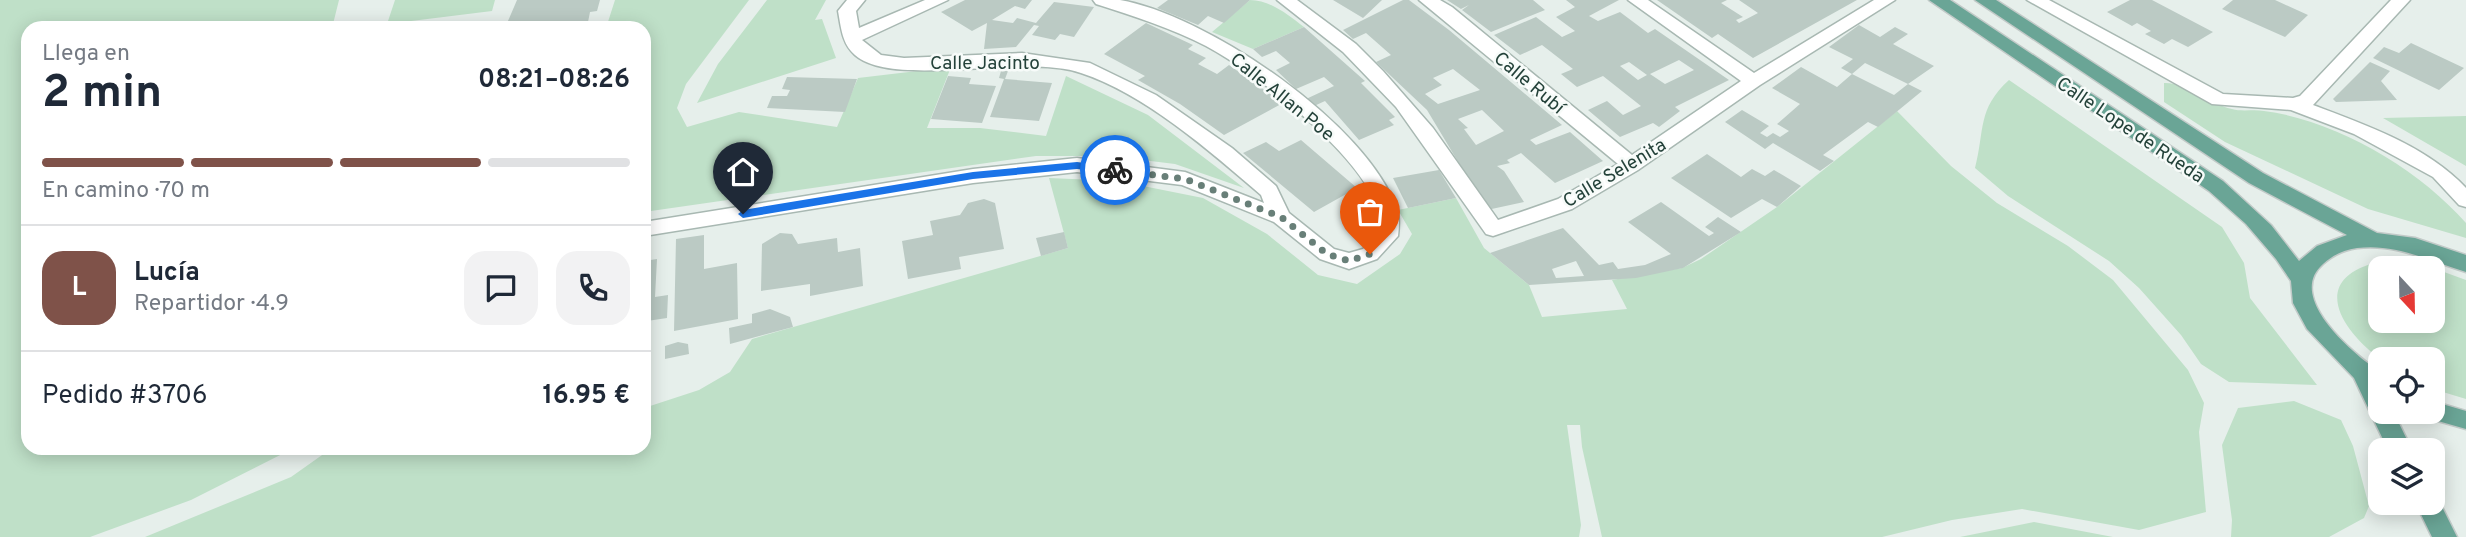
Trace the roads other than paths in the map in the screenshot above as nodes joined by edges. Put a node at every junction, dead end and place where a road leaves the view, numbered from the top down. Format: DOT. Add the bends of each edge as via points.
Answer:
graph roads {
  1 [pos="856,0"];
  2 [pos="939,0"];
  3 [pos="1102,0"];
  4 [pos="1286,0"];
  5 [pos="1428,0"];
  6 [pos="1637,0"];
  7 [pos="1886,0"];
  8 [pos="1938,0"];
  9 [pos="1984,0"];
  10 [pos="2036,0"];
  11 [pos="2401,0"];
  12 [pos="852,38"];
  13 [pos="1754,81"];
  14 [pos="2293,104"];
  15 [pos="1631,165"];
  16 [pos="2466,201"];
  17 [pos="1281,217"];
  18 [pos="651,228"];
  19 [pos="2375,241"];
  20 [pos="2466,264"];
  21 [pos="2302,282"];
  22 [pos="2368,376"];
  23 [pos="2445,414"];
  24 [pos="2466,420"];
  25 [pos="2434,515"];
  26 [pos="2445,537"];
  1 -- 12 [label="street" via="847,11"];
  2 -- 12 [label="street"];
  3 -- 17 [label="street, Calle Allan Poe" via="1225,49 1284,92 1345,146 1374,184 1388,210 1388,236 1370,254 1349,261 1327,254"];
  4 -- 15 [label="street, Calle Selenita" via="1363,60 1400,98 1432,136 1493,229 1565,204"];
  5 -- 15 [label="street, Calle Rubí"];
  6 -- 13 [label="street"];
  7 -- 13 [label="street, Calle Selenita"];
  8 -- 21 [label="main road, Calle Lope de Rueda" via="2216,186 2257,220"];
  9 -- 19 [label="main road, Calle Lope de Rueda" via="2256,178"];
  10 -- 14 [label="street" via="2219,100"];
  11 -- 14 [label="street" via="2306,101"];
  12 -- 17 [label="street, Calle Jacinto" via="876,60 904,64 1022,59 1084,67 1149,99 1225,153 1269,191"];
  13 -- 15 [label="street, Calle Selenita"];
  14 -- 16 [label="street" via="2361,130 2440,172"];
  17 -- 18 [label="street, Calle Allan Poe" via="1185,179 1077,165 973,176"];
  19 -- 20 [label="main road" via="2413,246"];
  19 -- 21 [label="main road" via="2323,251 2309,264"];
  21 -- 22 [label="main road, Calle Lope de Rueda" via="2304,303 2315,326 2336,351"];
  23 -- 24 [label="main road"];
  25 -- 26 [label="main road"];
}
